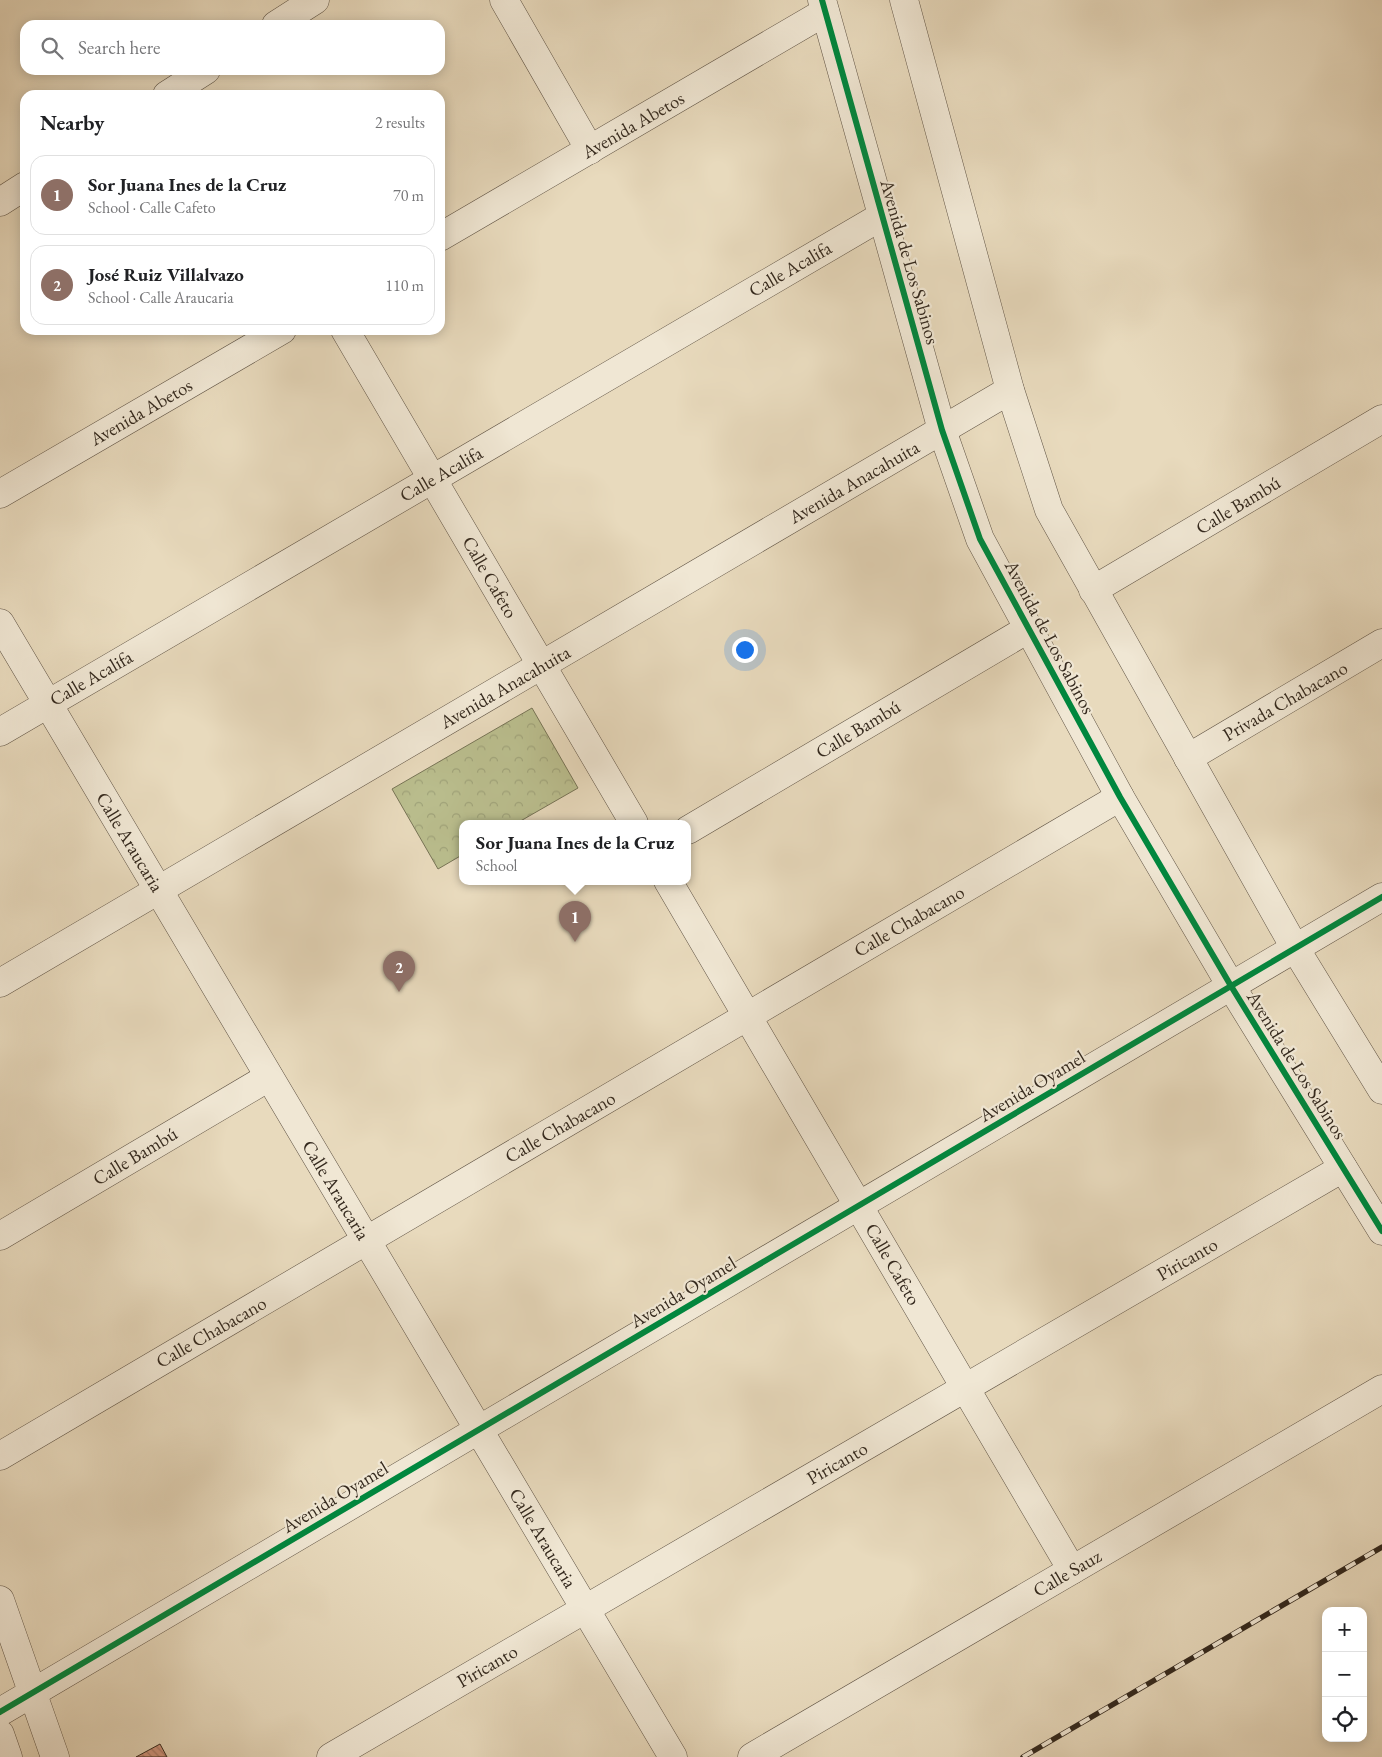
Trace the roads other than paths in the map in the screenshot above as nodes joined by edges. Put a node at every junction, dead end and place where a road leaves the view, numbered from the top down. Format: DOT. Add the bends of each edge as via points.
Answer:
graph roads {
  1 [pos="316,0"];
  2 [pos="504,0"];
  3 [pos="904,0"];
  4 [pos="823,6"];
  5 [pos="284,20"];
  6 [pos="203,80"];
  7 [pos="179,90"];
  8 [pos="590,150"];
  9 [pos="20,189"];
  10 [pos="0,202"];
  11 [pos="882,216"];
  12 [pos="445,234"];
  13 [pos="273,335"];
  14 [pos="348,335"];
  15 [pos="1010,390"];
  16 [pos="1382,419"];
  17 [pos="942,430"];
  18 [pos="432,479"];
  19 [pos="0,494"];
  20 [pos="1093,590"];
  21 [pos="0,623"];
  22 [pos="1028,629"];
  23 [pos="1382,644"];
  24 [pos="542,666"];
  25 [pos="48,704"];
  26 [pos="0,732"];
  27 [pos="1188,758"];
  28 [pos="1120,797"];
  29 [pos="632,820"];
  30 [pos="691,828"];
  31 [pos="670,885"];
  32 [pos="159,890"];
  33 [pos="1382,897"];
  34 [pos="1295,948"];
  35 [pos="0,983"];
  36 [pos="1231,986"];
  37 [pos="747,1016"];
  38 [pos="269,1077"];
  39 [pos="1382,1090"];
  40 [pos="1343,1168"];
  41 [pos="859,1206"];
  42 [pos="1382,1231"];
  43 [pos="0,1236"];
  44 [pos="366,1241"];
  45 [pos="966,1388"];
  46 [pos="1382,1389"];
  47 [pos="479,1430"];
  48 [pos="0,1456"];
  49 [pos="1072,1570"];
  50 [pos="0,1600"];
  51 [pos="585,1609"];
  52 [pos="32,1693"];
  53 [pos="0,1712"];
  54 [pos="0,1734"];
  55 [pos="8,1757"];
  56 [pos="55,1757"];
  57 [pos="332,1757"];
  58 [pos="673,1757"];
  59 [pos="752,1757"];
  1 -- 5 [label="street"];
  2 -- 8 [label="street"];
  3 -- 15 [label="street"];
  4 -- 8 [label="street, Avenida Abetos"];
  4 -- 11 [label="street, Avenida de Los Sabinos"];
  6 -- 7 [label="street"];
  8 -- 12 [label="street, Avenida Abetos"];
  9 -- 10 [label="street"];
  11 -- 17 [label="street, Avenida de Los Sabinos"];
  11 -- 18 [label="street, Calle Acalifa"];
  13 -- 19 [label="street, Avenida Abetos"];
  14 -- 18 [label="street, Calle Cafeto"];
  15 -- 17 [label="street, Avenida Anacahuita"];
  15 -- 20 [label="street" via="1049,510"];
  16 -- 20 [label="street, Calle Bambú"];
  17 -- 22 [label="street, Avenida de Los Sabinos" via="980,539"];
  17 -- 24 [label="street, Avenida Anacahuita"];
  18 -- 24 [label="street, Calle Cafeto"];
  18 -- 25 [label="street, Calle Acalifa"];
  20 -- 27 [label="street"];
  21 -- 25 [label="street, Calle Araucaria"];
  22 -- 28 [label="street, Avenida de Los Sabinos"];
  22 -- 30 [label="street, Calle Bambú"];
  23 -- 27 [label="street, Privada Chabacano"];
  24 -- 29 [label="street, Calle Cafeto"];
  24 -- 32 [label="street, Avenida Anacahuita"];
  25 -- 26 [label="street, Calle Acalifa"];
  25 -- 32 [label="street, Calle Araucaria"];
  27 -- 34 [label="street"];
  28 -- 36 [label="street, Avenida de Los Sabinos"];
  28 -- 37 [label="street, Calle Chabacano"];
  31 -- 37 [label="street, Calle Cafeto"];
  32 -- 35 [label="street, Avenida Anacahuita"];
  32 -- 38 [label="street, Calle Araucaria"];
  33 -- 34 [label="street, Avenida Oyamel"];
  34 -- 36 [label="street, Avenida Oyamel"];
  34 -- 39 [label="street"];
  36 -- 40 [label="street, Avenida de Los Sabinos"];
  36 -- 41 [label="street, Avenida Oyamel"];
  37 -- 41 [label="street, Calle Cafeto"];
  37 -- 44 [label="street, Calle Chabacano"];
  38 -- 43 [label="street, Calle Bambú"];
  38 -- 44 [label="street, Calle Araucaria"];
  40 -- 42 [label="street, Avenida de Los Sabinos"];
  40 -- 45 [label="street, Piricanto"];
  41 -- 45 [label="street, Calle Cafeto"];
  41 -- 47 [label="street, Avenida Oyamel"];
  44 -- 47 [label="street, Calle Araucaria"];
  44 -- 48 [label="street, Calle Chabacano"];
  45 -- 49 [label="street, Calle Cafeto"];
  45 -- 51 [label="street, Piricanto"];
  46 -- 49 [label="street, Calle Sauz"];
  47 -- 51 [label="street, Calle Araucaria"];
  47 -- 52 [label="street, Avenida Oyamel"];
  49 -- 59 [label="street, Calle Sauz"];
  50 -- 52 [label="street"];
  51 -- 57 [label="street, Piricanto"];
  51 -- 58 [label="street, Calle Araucaria"];
  52 -- 53 [label="street, Avenida Oyamel"];
  52 -- 56 [label="street"];
  54 -- 55 [label="street"];
}
